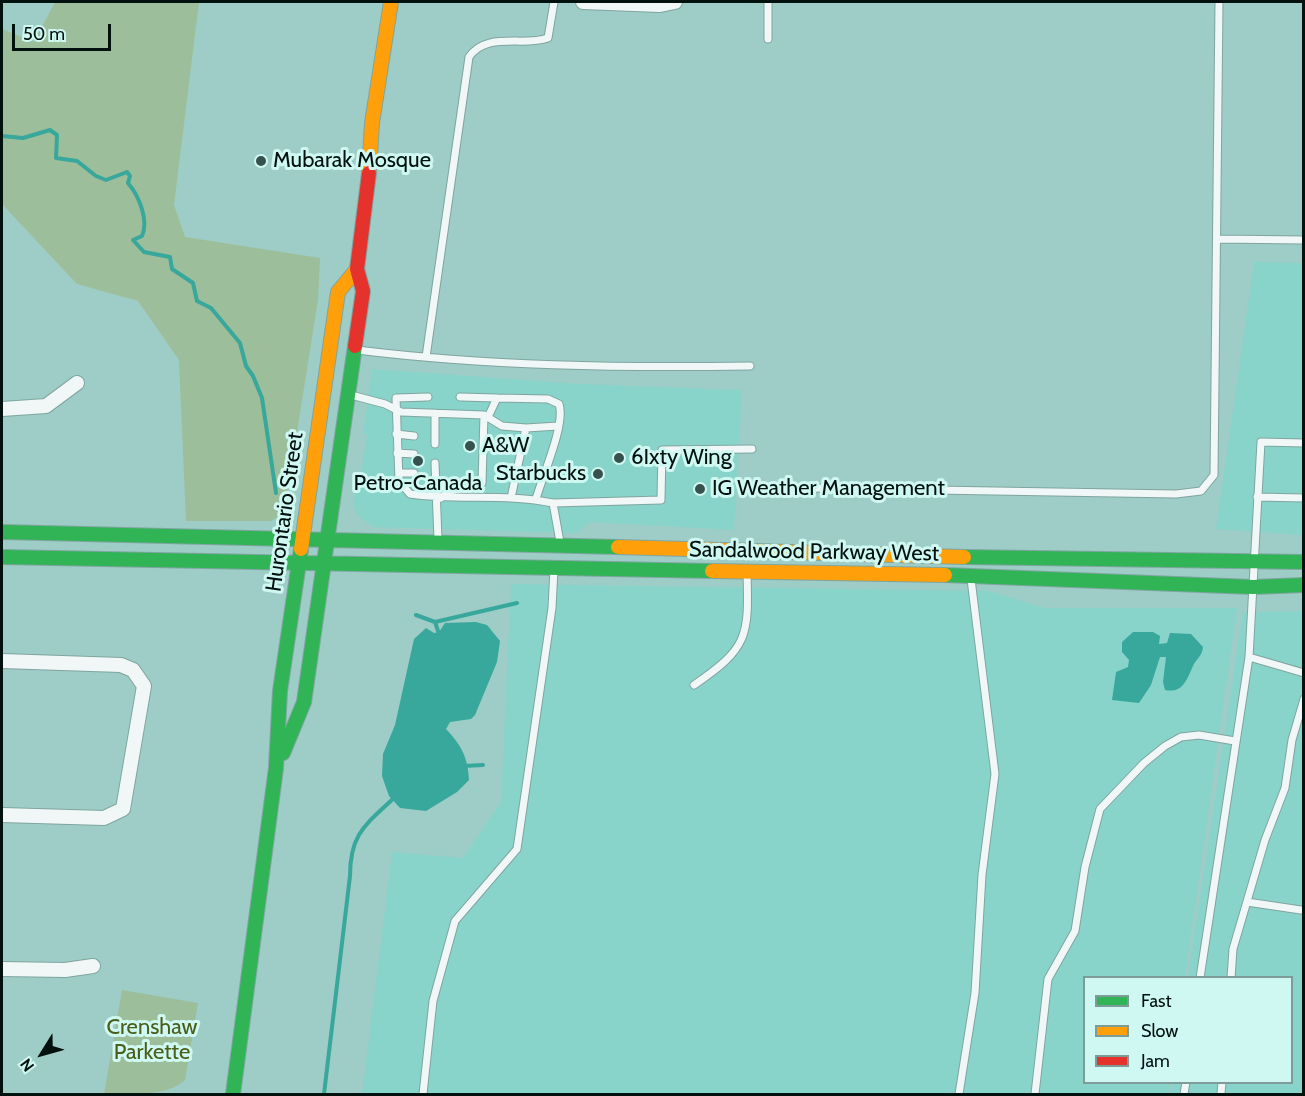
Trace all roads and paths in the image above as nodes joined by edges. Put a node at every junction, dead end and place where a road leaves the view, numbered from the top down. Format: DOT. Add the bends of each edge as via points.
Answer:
graph roads {
  1 [pos="391,2"];
  2 [pos="554,2"];
  3 [pos="583,2"];
  4 [pos="675,2"];
  5 [pos="768,2"];
  6 [pos="1219,2"];
  7 [pos="768,39"];
  8 [pos="1217,239"];
  9 [pos="1304,240"];
  10 [pos="357,268"];
  11 [pos="355,350"];
  12 [pos="426,357"];
  13 [pos="750,366"];
  14 [pos="77,383"];
  15 [pos="348,394"];
  16 [pos="428,397"];
  17 [pos="460,397"];
  18 [pos="497,398"];
  19 [pos="2,409"];
  20 [pos="395,410"];
  21 [pos="435,413"];
  22 [pos="486,416"];
  23 [pos="558,426"];
  24 [pos="526,428"];
  25 [pos="396,434"];
  26 [pos="414,436"];
  27 [pos="427,436"];
  28 [pos="1304,443"];
  29 [pos="752,449"];
  30 [pos="397,453"];
  31 [pos="414,454"];
  32 [pos="435,463"];
  33 [pos="399,473"];
  34 [pos="414,473"];
  35 [pos="426,474"];
  36 [pos="435,475"];
  37 [pos="753,487"];
  38 [pos="1257,497"];
  39 [pos="438,498"];
  40 [pos="511,498"];
  41 [pos="1304,498"];
  42 [pos="536,499"];
  43 [pos="553,503"];
  44 [pos="2,532"];
  45 [pos="302,539"];
  46 [pos="327,539"];
  47 [pos="438,542"];
  48 [pos="560,544"];
  49 [pos="748,552"];
  50 [pos="971,556"];
  51 [pos="2,557"];
  52 [pos="1255,562"];
  53 [pos="1304,562"];
  54 [pos="298,564"];
  55 [pos="324,565"];
  56 [pos="554,569"];
  57 [pos="747,572"];
  58 [pos="970,576"];
  59 [pos="1304,585"];
  60 [pos="1253,587"];
  61 [pos="1249,657"];
  62 [pos="2,661"];
  63 [pos="1304,673"];
  64 [pos="694,685"];
  65 [pos="1304,699"];
  66 [pos="1235,741"];
  67 [pos="276,768"];
  68 [pos="2,815"];
  69 [pos="1247,902"];
  70 [pos="1301,910"];
  71 [pos="93,966"];
  72 [pos="2,969"];
  73 [pos="1200,976"];
  74 [pos="1231,976"];
  75 [pos="233,1095"];
  76 [pos="423,1095"];
  77 [pos="959,1095"];
  78 [pos="1035,1095"];
  1 -- 10 [label="main road, Hurontario Street" via="372,123"];
  2 -- 12 [label="lane" via="548,38 484,44 469,57"];
  3 -- 4 [label="street"];
  5 -- 7 [label="lane"];
  6 -- 8 [label="lane"];
  8 -- 9 [label="lane"];
  8 -- 37 [label="lane" via="1214,475 1201,491 1176,494"];
  10 -- 11 [label="main road, Hurontario Street" via="363,291"];
  10 -- 45 [label="main road, Hurontario Street" via="338,292"];
  11 -- 12 [label="lane"];
  11 -- 15 [label="main road, Hurontario Street"];
  12 -- 13 [label="lane" via="638,368"];
  14 -- 19 [label="street" via="46,406"];
  15 -- 20 [label="lane"];
  15 -- 46 [label="main road, Hurontario Street"];
  16 -- 20 [label="lane" via="400,396 396,398"];
  17 -- 18 [label="lane"];
  18 -- 22 [label="lane"];
  18 -- 23 [label="lane" via="555,401 560,408"];
  20 -- 21 [label="lane"];
  20 -- 25 [label="lane"];
  21 -- 22 [label="lane"];
  21 -- 27 [label="lane" via="435,440"];
  22 -- 24 [label="lane" via="502,426"];
  22 -- 39 [label="lane" via="482,483 476,488 451,490"];
  23 -- 24 [label="lane"];
  23 -- 42 [label="lane"];
  24 -- 40 [label="lane"];
  25 -- 26 [label="lane"];
  25 -- 30 [label="lane"];
  28 -- 38 [label="lane" via="1262,442"];
  29 -- 43 [label="lane" via="662,450 661,500"];
  30 -- 31 [label="lane"];
  30 -- 33 [label="lane"];
  32 -- 36 [label="lane"];
  33 -- 34 [label="lane"];
  33 -- 39 [label="lane" via="399,481 410,494"];
  35 -- 36 [label="lane"];
  36 -- 39 [label="lane"];
  38 -- 41 [label="lane"];
  38 -- 52 [label="lane"];
  39 -- 40 [label="lane"];
  39 -- 47 [label="lane"];
  40 -- 42 [label="lane"];
  42 -- 43 [label="lane"];
  43 -- 48 [label="lane"];
  44 -- 45 [label="main road, Sandalwood Parkway West"];
  45 -- 46 [label="main road, Sandalwood Parkway West"];
  45 -- 54 [label="main road, Hurontario Street"];
  46 -- 47 [label="main road, Sandalwood Parkway West"];
  46 -- 55 [label="main road, Hurontario Street"];
  47 -- 48 [label="main road, Sandalwood Parkway West"];
  48 -- 49 [label="main road, Sandalwood Parkway West"];
  49 -- 50 [label="main road, Sandalwood Parkway West"];
  49 -- 57 [label="lane"];
  50 -- 52 [label="main road, Sandalwood Parkway West"];
  50 -- 58 [label="lane"];
  51 -- 54 [label="main road, Sandalwood Parkway West"];
  52 -- 53 [label="main road, Sandalwood Parkway West"];
  52 -- 60 [label="lane"];
  54 -- 55 [label="main road, Sandalwood Parkway West"];
  54 -- 67 [label="main road, Hurontario Street" via="280,691"];
  55 -- 56 [label="main road, Sandalwood Parkway West"];
  55 -- 67 [label="main road, Hurontario Street" via="304,702"];
  56 -- 57 [label="main road, Sandalwood Parkway West"];
  56 -- 76 [label="lane" via="552,608 517,849 455,921 433,1002"];
  57 -- 58 [label="main road, Sandalwood Parkway West"];
  57 -- 64 [label="lane" via="748,627 736,652"];
  58 -- 60 [label="main road, Sandalwood Parkway West"];
  58 -- 77 [label="lane" via="995,774 982,875 975,993"];
  59 -- 60 [label="main road, Sandalwood Parkway West"];
  60 -- 61 [label="lane"];
  61 -- 63 [label="lane"];
  61 -- 66 [label="lane"];
  62 -- 68 [label="street" via="121,664 133,670 144,686 123,809 105,818"];
  65 -- 69 [label="lane" via="1292,740 1285,788"];
  66 -- 73 [label="lane"];
  66 -- 78 [label="lane" via="1199,735 1181,737 1144,763 1100,809 1085,867 1075,931 1048,979"];
  67 -- 75 [label="main road, Hurontario Street"];
  69 -- 70 [label="lane"];
  69 -- 74 [label="lane" via="1233,949"];
  71 -- 72 [label="street" via="65,970"];
}
